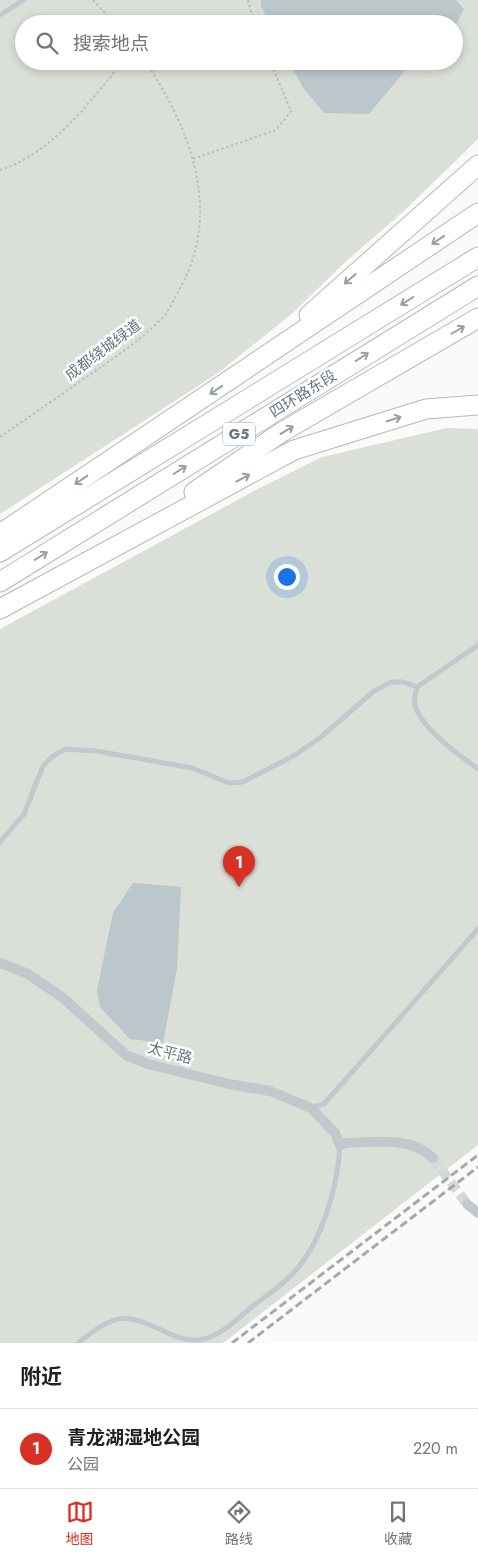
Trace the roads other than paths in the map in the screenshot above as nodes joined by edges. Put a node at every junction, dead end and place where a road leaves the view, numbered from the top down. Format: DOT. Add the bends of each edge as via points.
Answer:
graph roads {
  1 [pos="24,0"];
  2 [pos="0,15"];
  3 [pos="478,165"];
  4 [pos="478,213"];
  5 [pos="478,257"];
  6 [pos="478,286"];
  7 [pos="478,318"];
  8 [pos="240,373"];
  9 [pos="478,406"];
  10 [pos="0,534"];
  11 [pos="0,552"];
  12 [pos="102,554"];
  13 [pos="0,582"];
  14 [pos="0,609"];
  15 [pos="478,645"];
  16 [pos="416,687"];
  17 [pos="478,769"];
  18 [pos="0,842"];
  19 [pos="478,929"];
  20 [pos="0,964"];
  21 [pos="311,1108"];
  22 [pos="340,1145"];
  23 [pos="433,1158"];
  24 [pos="468,1204"];
  25 [pos="478,1213"];
  26 [pos="78,1343"];
  1 -- 2 [label="lane"];
  3 -- 8 [label="highway, one-way"];
  4 -- 8 [label="highway, one-way"];
  5 -- 11 [label="highway, 四环路东段 / G5, one-way"];
  13 -- 6 [label="highway, 四环路东段 / G5, one-way"];
  12 -- 7 [label="highway, one-way" via="282,432"];
  8 -- 10 [label="highway, one-way"];
  12 -- 9 [label="highway, one-way" via="294,450 426,409"];
  12 -- 14 [label="highway"];
  15 -- 16 [label="lane"];
  16 -- 17 [label="lane" via="414,704 418,712 434,732"];
  16 -- 18 [label="lane" via="404,682 391,682 374,690 321,737 295,755 243,782 229,783 192,768 96,751 65,749 43,766 24,814"];
  19 -- 21 [label="lane" via="324,1104"];
  20 -- 21 [label="street, 太平路" via="28,974 62,997 126,1055 193,1075 270,1091"];
  21 -- 22 [label="street, 太平路" via="336,1133"];
  22 -- 23 [label="street" via="385,1141 417,1146"];
  22 -- 26 [label="lane" via="339,1162 323,1221 312,1248 294,1273 215,1336 197,1340 177,1337 129,1317 116,1318 98,1326"];
  24 -- 25 [label="street"];
}
